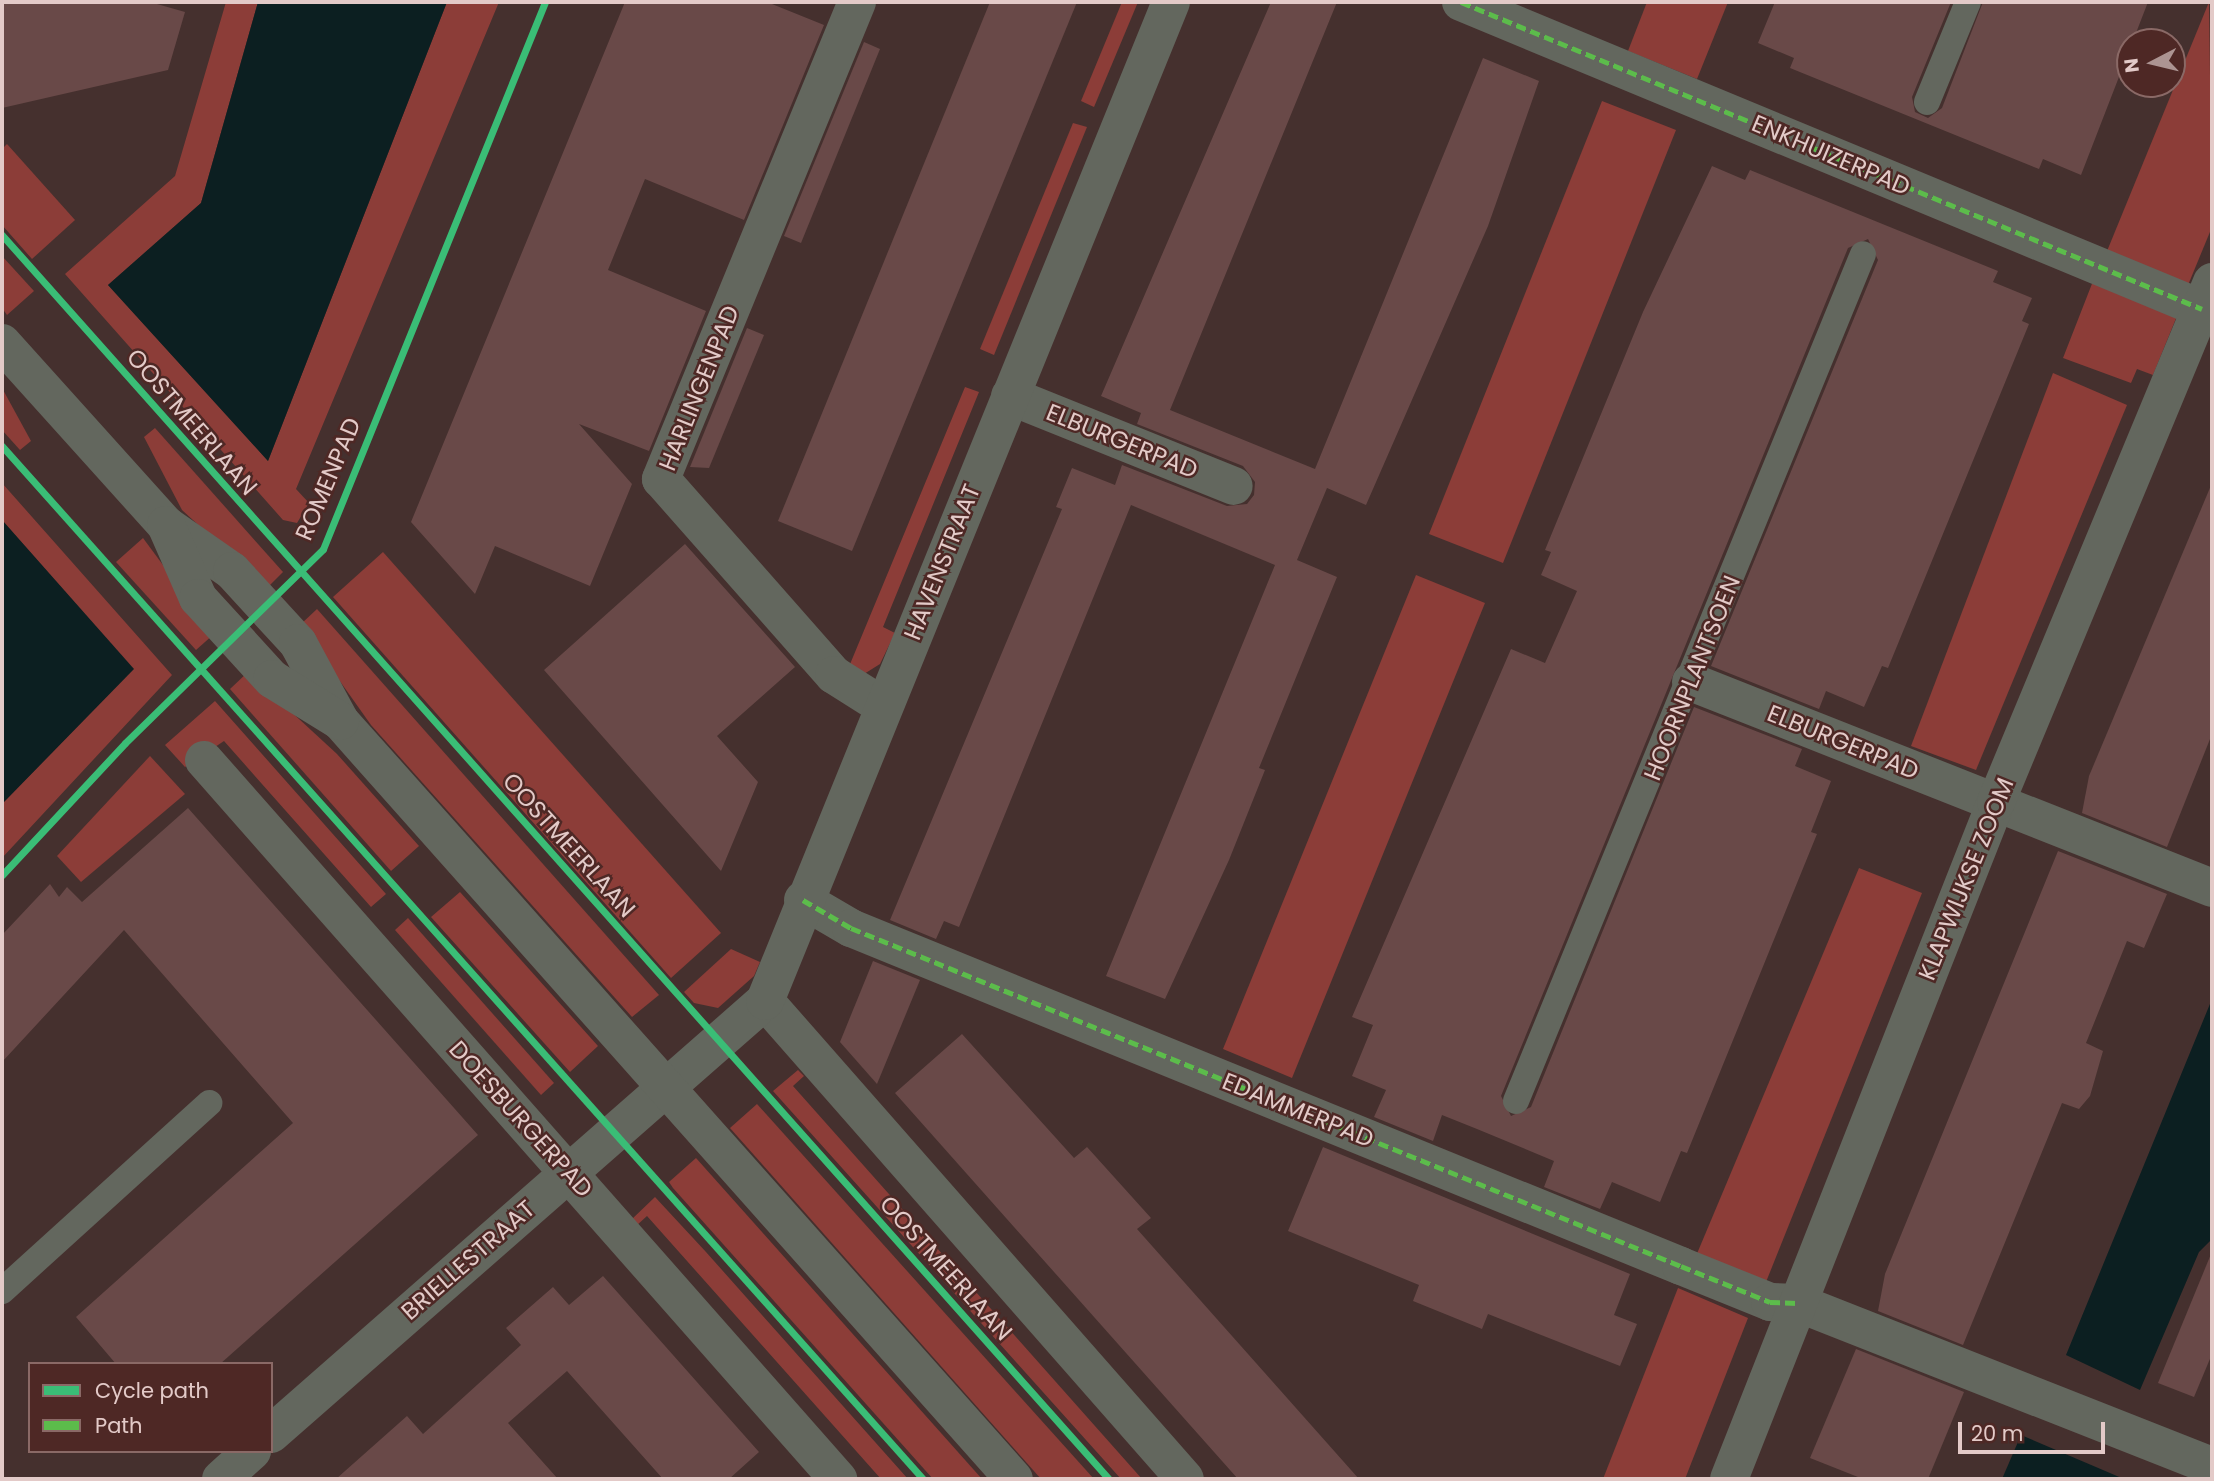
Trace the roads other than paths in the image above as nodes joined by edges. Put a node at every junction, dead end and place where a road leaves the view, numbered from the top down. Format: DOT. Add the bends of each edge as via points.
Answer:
graph roads {
  1 [pos="857,2"];
  2 [pos="1171,2"];
  3 [pos="1461,2"];
  4 [pos="1968,2"];
  5 [pos="1927,102"];
  6 [pos="1863,254"];
  7 [pos="2208,295"];
  8 [pos="2,343"];
  9 [pos="1010,396"];
  10 [pos="1234,486"];
  11 [pos="1691,682"];
  12 [pos="883,706"];
  13 [pos="204,760"];
  14 [pos="1996,802"];
  15 [pos="2212,888"];
  16 [pos="803,900"];
  17 [pos="765,1001"];
  18 [pos="665,1088"];
  19 [pos="1516,1101"];
  20 [pos="209,1103"];
  21 [pos="568,1172"];
  22 [pos="2,1291"];
  23 [pos="1798,1303"];
  24 [pos="273,1432"];
  25 [pos="250,1453"];
  26 [pos="2212,1466"];
  27 [pos="221,1479"];
  28 [pos="838,1479"];
  29 [pos="1013,1479"];
  30 [pos="1185,1479"];
  31 [pos="1729,1479"];
  1 -- 12 [label="street, HARLINGENPAD" via="662,479 834,675"];
  2 -- 9 [label="street, HAVENSTRAAT"];
  3 -- 7 [label="street, ENKHUIZERPAD"];
  4 -- 5 [label="lane"];
  6 -- 11 [label="lane, HOORNPLANTSOEN"];
  7 -- 14 [label="street, KLAPWIJKSE ZOOM"];
  8 -- 18 [label="street" via="166,525 198,598 272,679 340,722"];
  9 -- 10 [label="street, ELBURGERPAD"];
  9 -- 12 [label="street, HAVENSTRAAT"];
  11 -- 14 [label="street, ELBURGERPAD"];
  11 -- 19 [label="lane, HOORNPLANTSOEN"];
  12 -- 16 [label="street, HAVENSTRAAT"];
  13 -- 21 [label="street, DOESBURGERPAD"];
  14 -- 15 [label="street, ELBURGERPAD"];
  14 -- 23 [label="street, KLAPWIJKSE ZOOM"];
  16 -- 17 [label="street, HAVENSTRAAT"];
  16 -- 23 [label="street, EDAMMERPAD" via="851,928 1681,1266 1770,1302"];
  17 -- 18 [label="street, HAVENSTRAAT"];
  17 -- 30 [label="street, OOSTMEERLAAN"];
  18 -- 21 [label="street, BRIELLESTRAAT"];
  18 -- 29 [label="street"];
  20 -- 22 [label="lane"];
  21 -- 24 [label="street, BRIELLESTRAAT"];
  21 -- 28 [label="street, DOESBURGERPAD"];
  23 -- 26 [label="street, EDAMMERPAD"];
  23 -- 31 [label="street, KLAPWIJKSE ZOOM"];
  25 -- 27 [label="street"];
}
